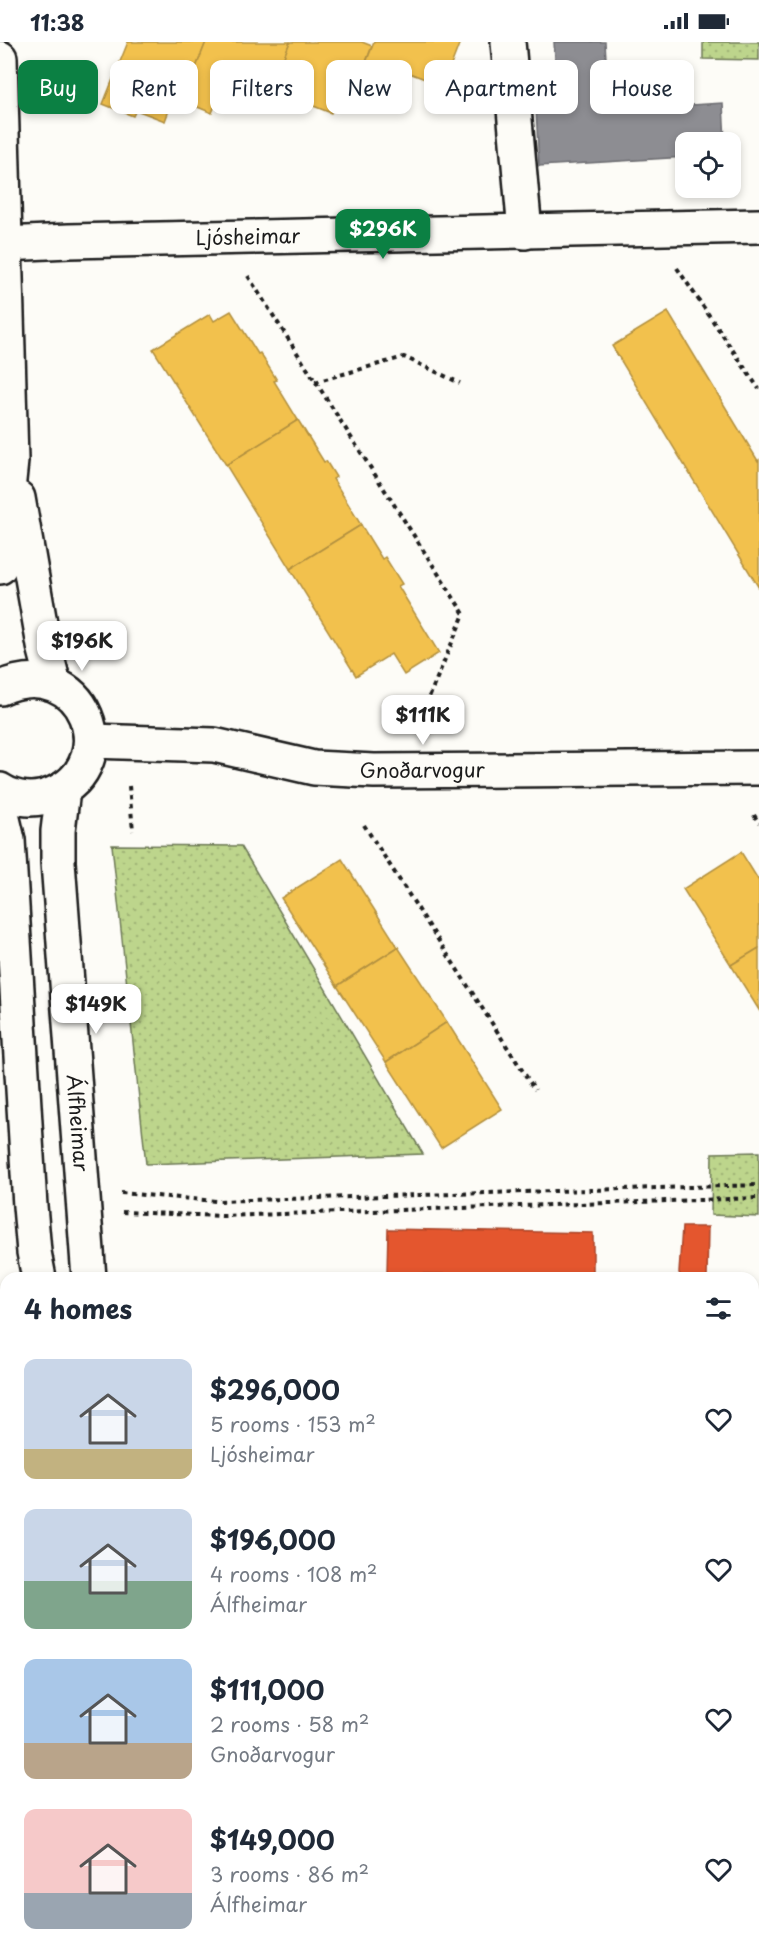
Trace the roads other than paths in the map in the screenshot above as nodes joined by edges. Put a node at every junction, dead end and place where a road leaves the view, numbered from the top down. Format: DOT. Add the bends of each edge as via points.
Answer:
graph roads {
  1 [pos="508,42"];
  2 [pos="0,58"];
  3 [pos="759,226"];
  4 [pos="525,232"];
  5 [pos="5,244"];
  6 [pos="11,461"];
  7 [pos="0,567"];
  8 [pos="54,684"];
  9 [pos="0,688"];
  10 [pos="91,741"];
  11 [pos="759,768"];
  12 [pos="0,790"];
  13 [pos="63,790"];
  14 [pos="0,806"];
  15 [pos="38,1272"];
  16 [pos="88,1272"];
  1 -- 4 [label="street"];
  2 -- 5 [label="street"];
  3 -- 4 [label="street, Ljósheimar"];
  4 -- 5 [label="street, Ljósheimar"];
  5 -- 6 [label="street"];
  6 -- 7 [label="street"];
  6 -- 8 [label="street"];
  8 -- 9 [label="street" via="18,681"];
  8 -- 10 [label="street" via="81,707"];
  10 -- 11 [label="street, Gnoðarvogur" via="214,745 314,768 374,771"];
  10 -- 13 [label="street" via="82,769"];
  12 -- 13 [label="street" via="26,799 45,798"];
  13 -- 16 [label="street, Álfheimar" via="58,862"];
  14 -- 15 [label="street" via="9,851 30,1206"];
}
